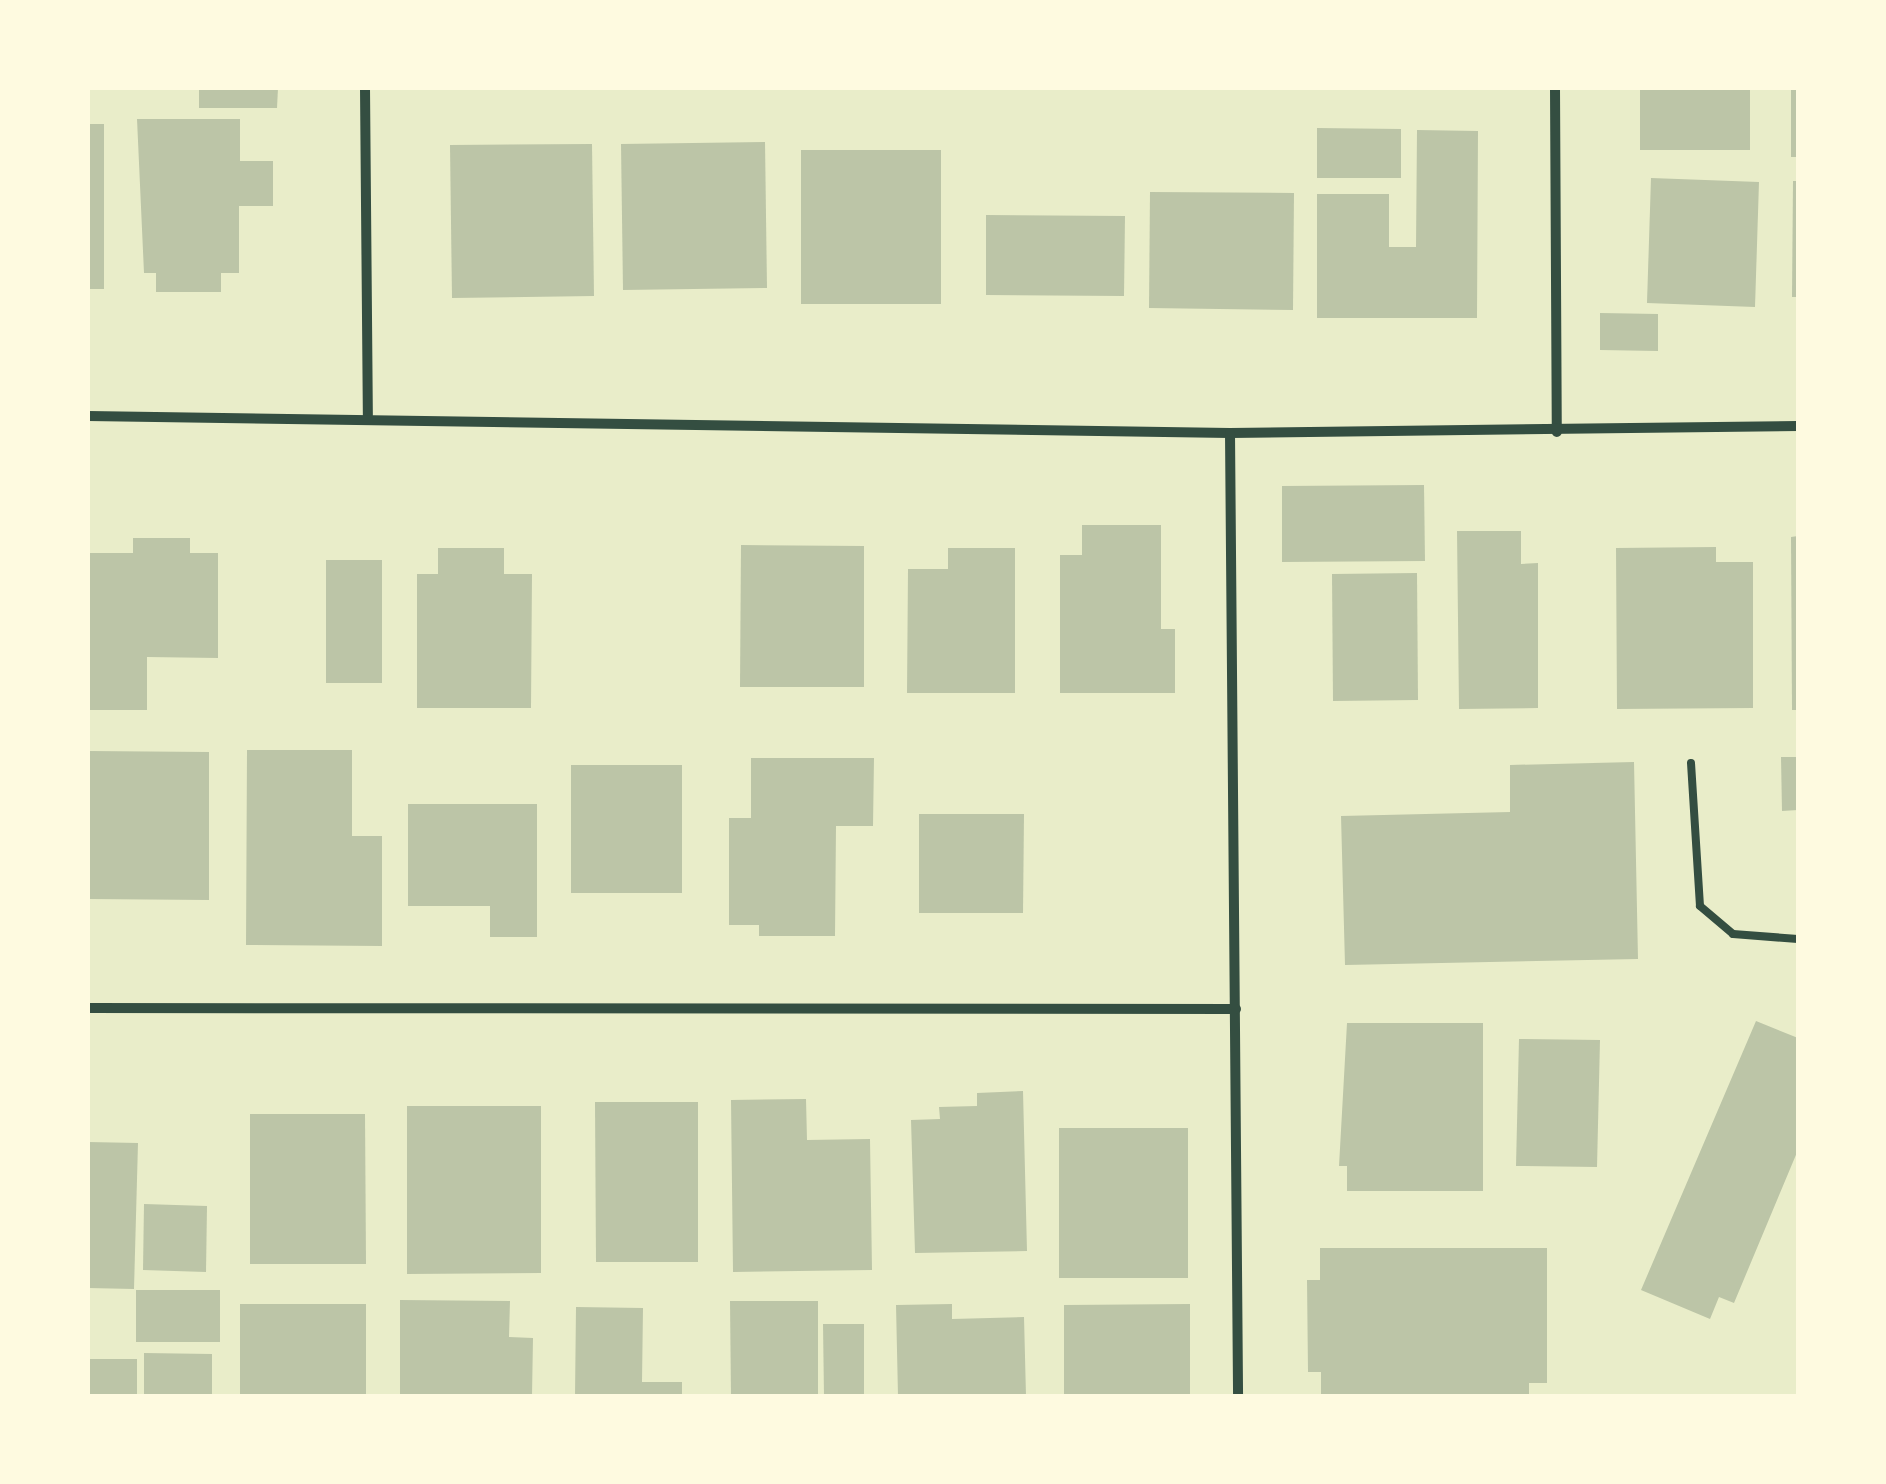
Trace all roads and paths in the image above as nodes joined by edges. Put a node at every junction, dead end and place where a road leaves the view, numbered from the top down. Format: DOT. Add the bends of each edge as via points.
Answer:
graph roads {
  1 [pos="365,88"];
  2 [pos="1556,88"];
  3 [pos="368,415"];
  4 [pos="88,416"];
  5 [pos="1798,426"];
  6 [pos="1557,432"];
  7 [pos="1230,433"];
  8 [pos="1692,763"];
  9 [pos="1798,938"];
  10 [pos="88,1008"];
  11 [pos="1236,1009"];
  12 [pos="1238,1396"];
  1 -- 3 [label="street"];
  2 -- 6 [label="street"];
  3 -- 4 [label="street"];
  3 -- 7 [label="street"];
  5 -- 6 [label="street"];
  6 -- 7 [label="street"];
  7 -- 11 [label="street"];
  8 -- 9 [label="lane" via="1700,906 1733,934"];
  10 -- 11 [label="street"];
  11 -- 12 [label="street"];
}
